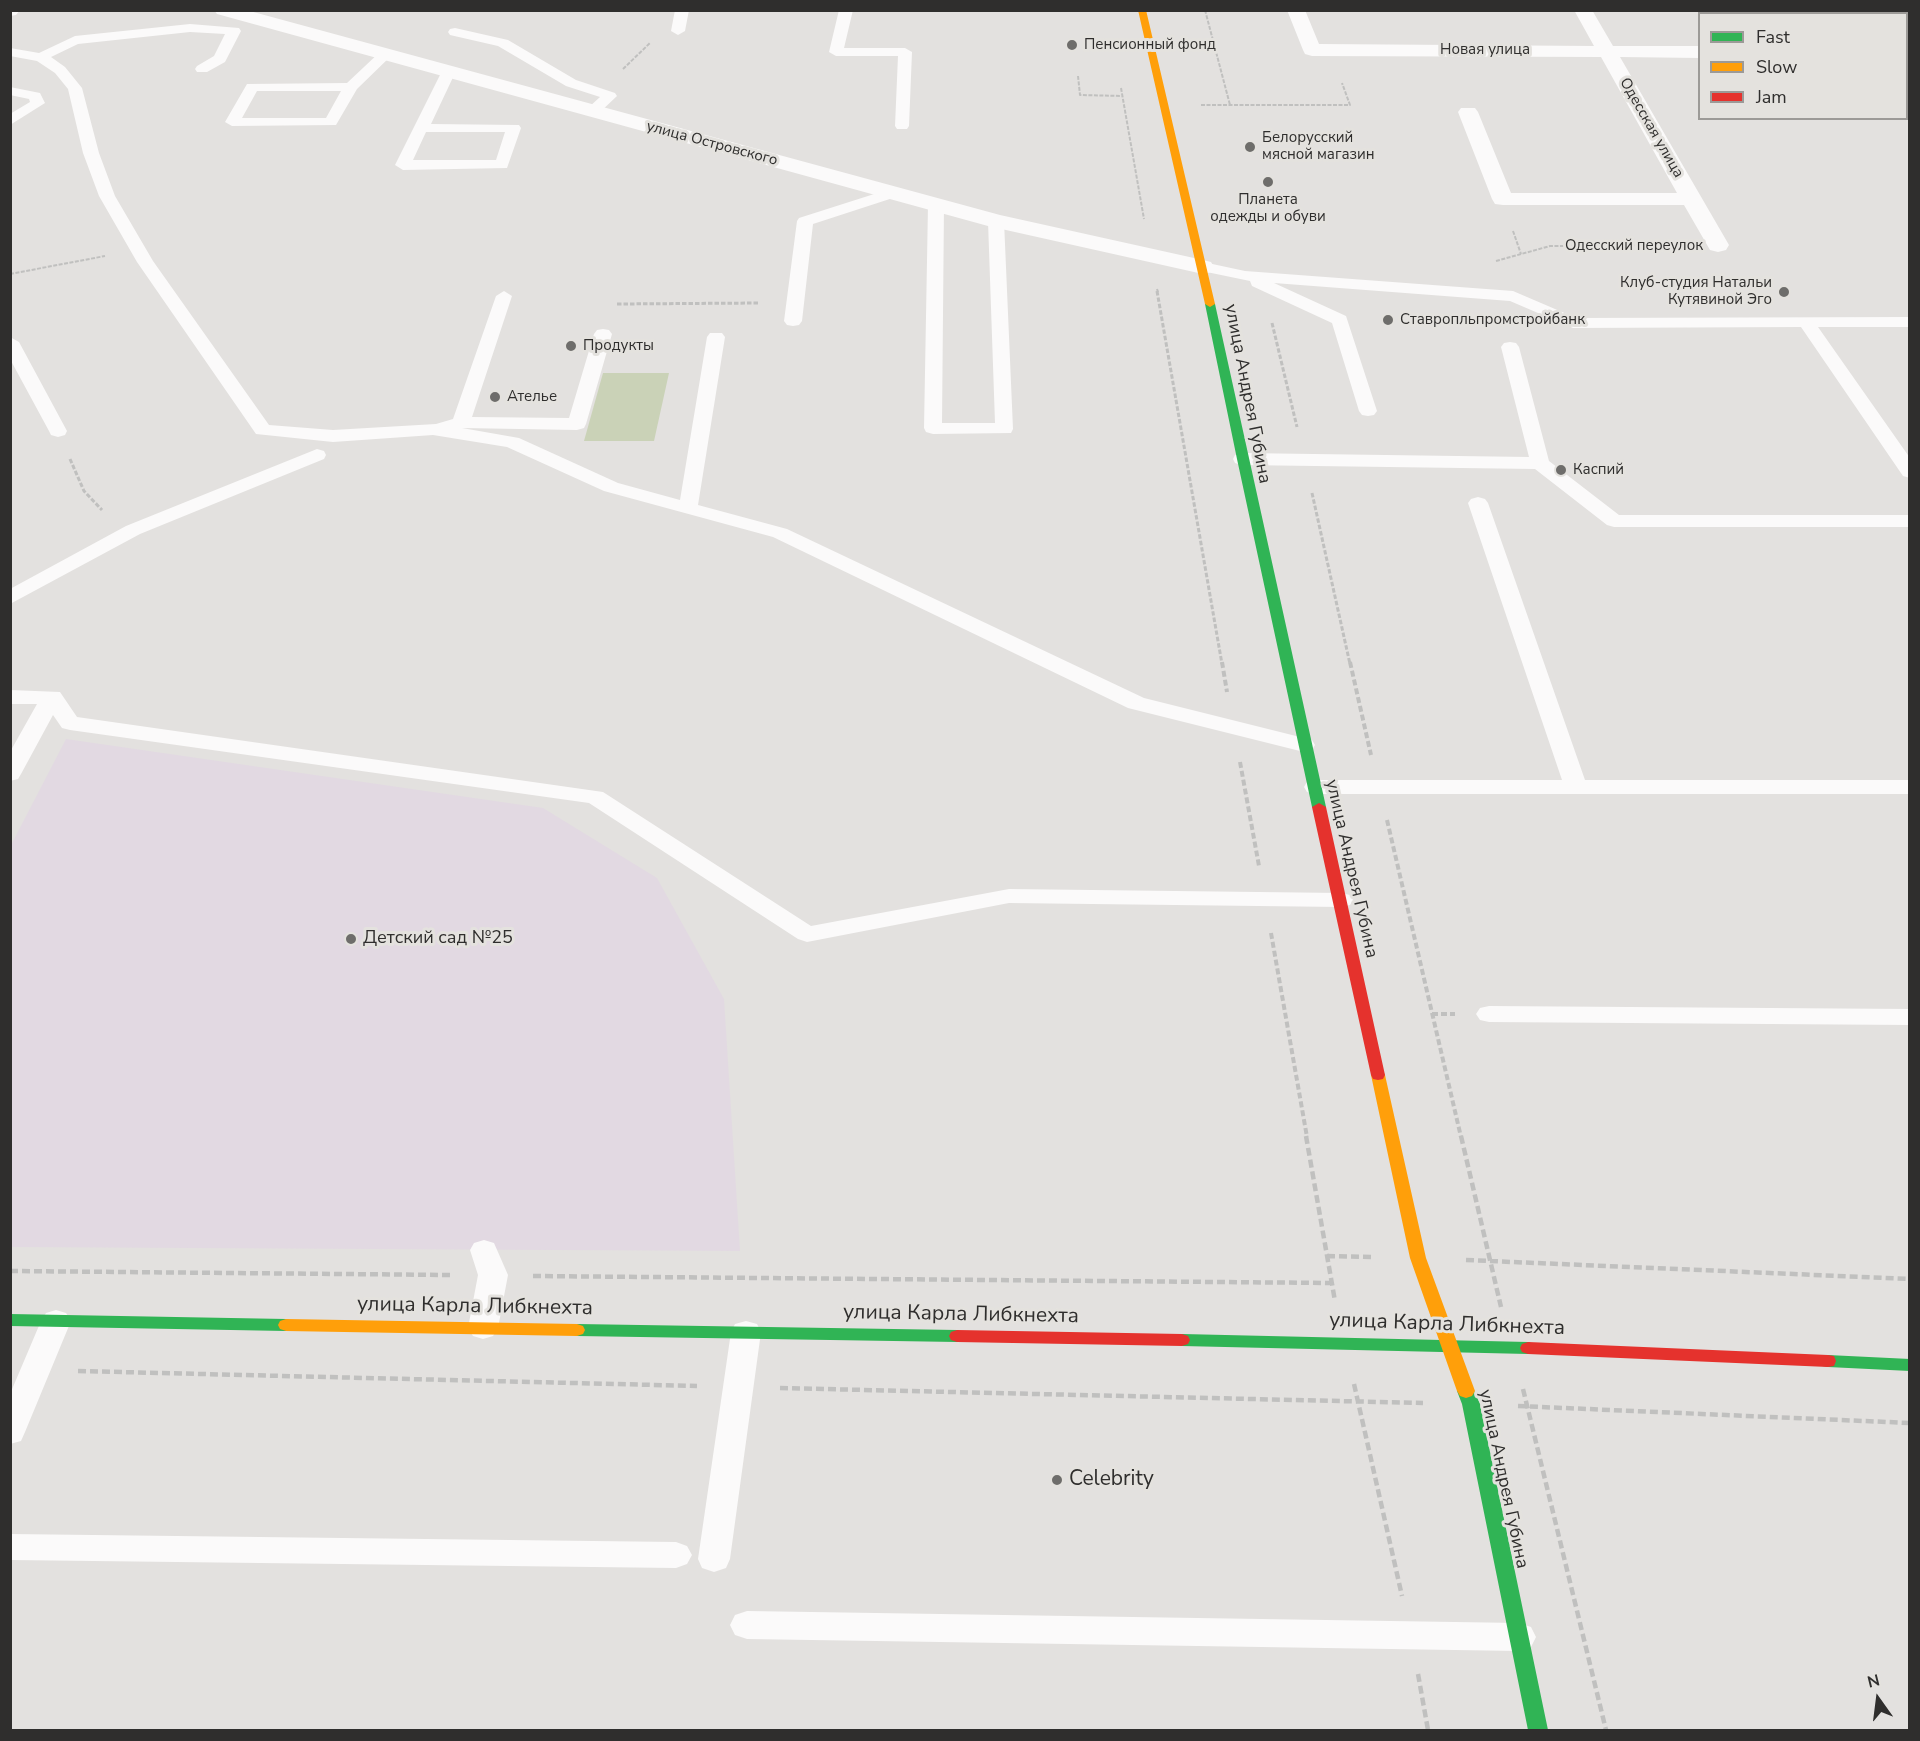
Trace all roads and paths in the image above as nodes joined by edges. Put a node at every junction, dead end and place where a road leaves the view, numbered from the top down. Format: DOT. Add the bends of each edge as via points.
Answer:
graph roads {
  1 [pos="223,10"];
  2 [pos="682,10"];
  3 [pos="846,10"];
  4 [pos="1142,10"];
  5 [pos="1205,10"];
  6 [pos="1296,10"];
  7 [pos="1583,10"];
  8 [pos="678,31"];
  9 [pos="455,32"];
  10 [pos="1608,51"];
  11 [pos="10,52"];
  12 [pos="1698,52"];
  13 [pos="386,54"];
  14 [pos="41,57"];
  15 [pos="202,69"];
  16 [pos="450,71"];
  17 [pos="1078,76"];
  18 [pos="351,87"];
  19 [pos="10,91"];
  20 [pos="1122,96"];
  21 [pos="596,102"];
  22 [pos="1193,105"];
  23 [pos="1230,105"];
  24 [pos="1350,105"];
  25 [pos="1468,112"];
  26 [pos="10,121"];
  27 [pos="902,126"];
  28 [pos="422,128"];
  29 [pos="893,193"];
  30 [pos="1692,199"];
  31 [pos="936,205"];
  32 [pos="996,221"];
  33 [pos="1718,245"];
  34 [pos="84,260"];
  35 [pos="1489,263"];
  36 [pos="1203,267"];
  37 [pos="10,274"];
  38 [pos="1245,276"];
  39 [pos="1263,285"];
  40 [pos="504,296"];
  41 [pos="796,303"];
  42 [pos="794,321"];
  43 [pos="1806,322"];
  44 [pos="1910,322"];
  45 [pos="603,334"];
  46 [pos="716,337"];
  47 [pos="10,342"];
  48 [pos="1510,347"];
  49 [pos="1368,411"];
  50 [pos="461,423"];
  51 [pos="433,429"];
  52 [pos="58,431"];
  53 [pos="317,455"];
  54 [pos="1242,459"];
  55 [pos="1304,460"];
  56 [pos="1540,463"];
  57 [pos="1910,472"];
  58 [pos="1478,502"];
  59 [pos="687,508"];
  60 [pos="1910,521"];
  61 [pos="10,598"];
  62 [pos="10,697"];
  63 [pos="52,697"];
  64 [pos="1304,746"];
  65 [pos="10,774"];
  66 [pos="1315,787"];
  67 [pos="1379,787"];
  68 [pos="1576,787"];
  69 [pos="1910,787"];
  70 [pos="1341,900"];
  71 [pos="1489,1014"];
  72 [pos="1910,1017"];
  73 [pos="1327,1256"];
  74 [pos="1418,1258"];
  75 [pos="1491,1261"];
  76 [pos="488,1262"];
  77 [pos="10,1271"];
  78 [pos="1910,1279"];
  79 [pos="1332,1283"];
  80 [pos="10,1320"];
  81 [pos="56,1321"];
  82 [pos="483,1328"];
  83 [pos="746,1332"];
  84 [pos="1449,1345"];
  85 [pos="1510,1347"];
  86 [pos="1910,1365"];
  87 [pos="36,1370"];
  88 [pos="738,1387"];
  89 [pos="1471,1404"];
  90 [pos="1528,1406"];
  91 [pos="1910,1424"];
  92 [pos="10,1432"];
  93 [pos="10,1547"];
  94 [pos="676,1555"];
  95 [pos="714,1559"];
  96 [pos="747,1625"];
  97 [pos="1519,1637"];
  98 [pos="1538,1731"];
  99 [pos="1606,1731"];
  1 -- 13 [label="street, улица Островского"];
  2 -- 8 [label="lane"];
  3 -- 27 [label="lane" via="836,52 905,52"];
  4 -- 36 [label="street, улица Андрея Губина"];
  5 -- 23 [label="path"];
  6 -- 10 [label="street, Новая улица" via="1312,50"];
  7 -- 10 [label="street, Одесская улица"];
  8 -- 21 [label="path" via="655,38"];
  9 -- 21 [label="lane" via="503,43"];
  10 -- 12 [label="street, Новая улица"];
  10 -- 30 [label="street, Одесская улица"];
  11 -- 14 [label="lane"];
  13 -- 16 [label="street, улица Островского"];
  13 -- 18 [label="lane"];
  14 -- 15 [label="lane" via="75,40 190,28 234,31 220,59"];
  14 -- 51 [label="lane" via="60,70 75,88 88,144 103,185 138,250 263,430 333,436"];
  16 -- 21 [label="street, улица Островского"];
  16 -- 28 [label="lane"];
  17 -- 20 [label="path" via="1080,94"];
  18 -- 18 [label="lane" via="332,122 232,122 252,87"];
  19 -- 26 [label="lane" via="35,96 38,103"];
  21 -- 29 [label="street, улица Островского"];
  22 -- 23 [label="path"];
  23 -- 24 [label="path"];
  25 -- 30 [label="street" via="1503,199"];
  28 -- 28 [label="lane" via="445,128 514,129 502,165 403,165"];
  29 -- 31 [label="street, улица Островского"];
  29 -- 41 [label="lane" via="805,221"];
  30 -- 33 [label="street, Одесская улица"];
  31 -- 32 [label="street, улица Островского"];
  31 -- 32 [label="lane" via="933,429 1004,429"];
  32 -- 36 [label="street, улица Островского"];
  33 -- 35 [label="path, Одесский переулок" via="1550,246"];
  34 -- 37 [label="path"];
  36 -- 38 [label="lane"];
  36 -- 54 [label="street, улица Андрея Губина"];
  38 -- 39 [label="lane"];
  38 -- 43 [label="lane" via="1513,296 1573,323"];
  39 -- 49 [label="lane" via="1340,320"];
  39 -- 55 [label="path"];
  40 -- 50 [label="lane"];
  41 -- 42 [label="lane"];
  41 -- 45 [label="path" via="611,304"];
  43 -- 44 [label="lane"];
  43 -- 57 [label="lane"];
  45 -- 50 [label="lane" via="577,424"];
  46 -- 59 [label="lane"];
  47 -- 52 [label="lane"];
  48 -- 56 [label="lane"];
  50 -- 51 [label="lane"];
  51 -- 59 [label="lane" via="512,442 611,487"];
  53 -- 61 [label="lane" via="133,530"];
  54 -- 55 [label="lane"];
  54 -- 64 [label="street, улица Андрея Губина"];
  55 -- 56 [label="lane"];
  55 -- 67 [label="path"];
  56 -- 60 [label="lane" via="1614,521"];
  58 -- 68 [label="lane"];
  59 -- 64 [label="lane" via="780,533 1136,703"];
  62 -- 63 [label="lane"];
  63 -- 65 [label="lane"];
  63 -- 70 [label="lane" via="70,723 595,797 807,934 1009,896"];
  64 -- 66 [label="street, улица Андрея Губина"];
  66 -- 67 [label="lane"];
  66 -- 70 [label="street, улица Андрея Губина"];
  67 -- 68 [label="lane"];
  67 -- 75 [label="path"];
  68 -- 69 [label="lane"];
  70 -- 74 [label="street, улица Андрея Губина"];
  71 -- 72 [label="lane"];
  73 -- 74 [label="path"];
  74 -- 75 [label="path"];
  74 -- 84 [label="street, улица Андрея Губина"];
  75 -- 78 [label="path"];
  75 -- 85 [label="path"];
  76 -- 77 [label="path"];
  76 -- 79 [label="path"];
  76 -- 82 [label="lane"];
  80 -- 81 [label="street, улица Карла Либкнехта"];
  81 -- 82 [label="street, улица Карла Либкнехта"];
  81 -- 87 [label="lane"];
  82 -- 83 [label="street, улица Карла Либкнехта"];
  83 -- 84 [label="street, улица Карла Либкнехта"];
  83 -- 88 [label="lane"];
  84 -- 85 [label="street, улица Карла Либкнехта"];
  84 -- 89 [label="street, улица Андрея Губина"];
  85 -- 86 [label="street, улица Карла Либкнехта"];
  85 -- 90 [label="path"];
  87 -- 88 [label="path"];
  87 -- 92 [label="lane"];
  88 -- 89 [label="path"];
  88 -- 95 [label="lane"];
  89 -- 90 [label="path"];
  89 -- 97 [label="street, улица Андрея Губина"];
  90 -- 91 [label="path"];
  90 -- 99 [label="path"];
  93 -- 94 [label="lane"];
  96 -- 97 [label="lane"];
  97 -- 98 [label="street, улица Андрея Губина"];
}
